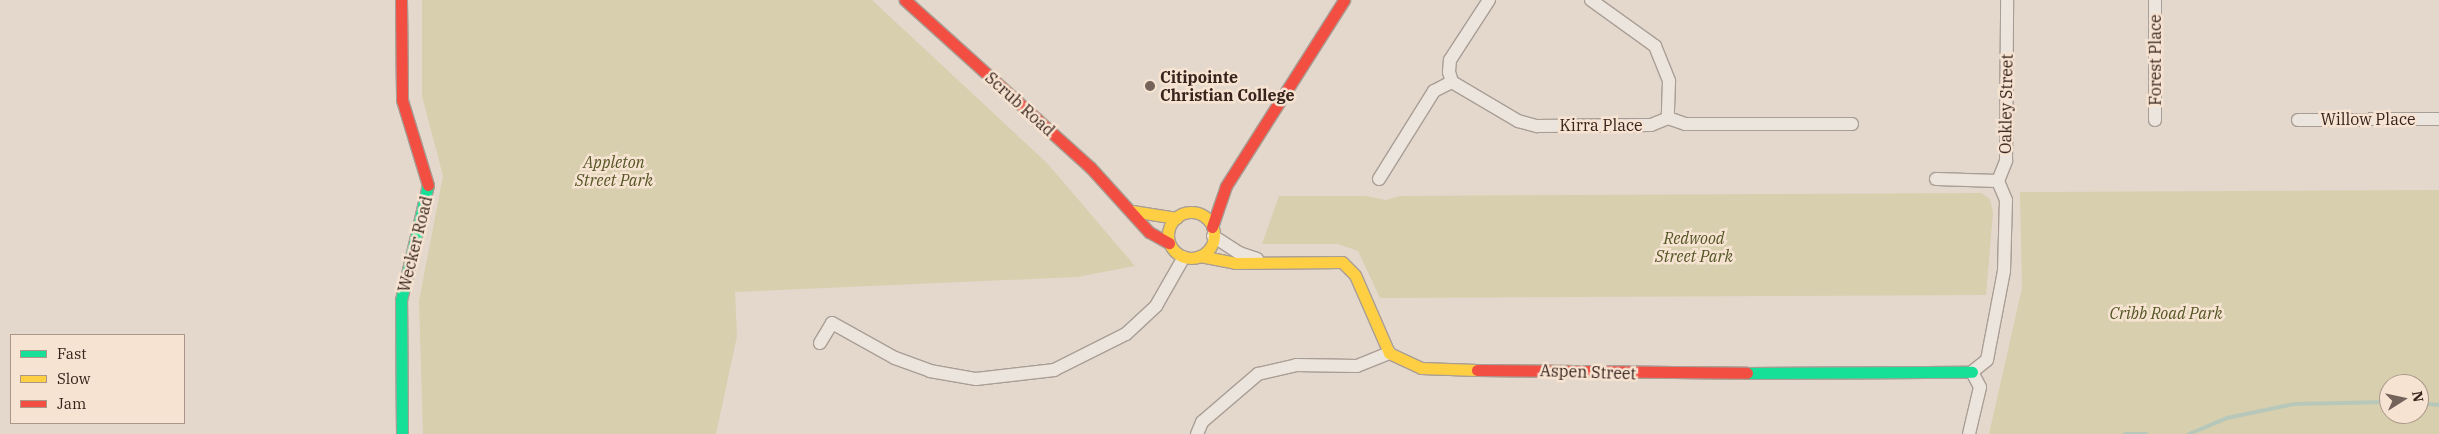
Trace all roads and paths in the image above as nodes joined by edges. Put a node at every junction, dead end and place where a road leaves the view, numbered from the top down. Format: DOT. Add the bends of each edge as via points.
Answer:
graph roads {
  1 [pos="402,0"];
  2 [pos="905,0"];
  3 [pos="1344,0"];
  4 [pos="1489,0"];
  5 [pos="1591,0"];
  6 [pos="2007,0"];
  7 [pos="2155,0"];
  8 [pos="1452,82"];
  9 [pos="1668,118"];
  10 [pos="2439,118"];
  11 [pos="2155,120"];
  12 [pos="2298,120"];
  13 [pos="1852,124"];
  14 [pos="1379,179"];
  15 [pos="1936,180"];
  16 [pos="1998,181"];
  17 [pos="1226,186"];
  18 [pos="1132,211"];
  19 [pos="1194,213"];
  20 [pos="1176,218"];
  21 [pos="1213,232"];
  22 [pos="1169,242"];
  23 [pos="1200,256"];
  24 [pos="1184,257"];
  25 [pos="1264,260"];
  26 [pos="820,343"];
  27 [pos="1389,352"];
  28 [pos="1972,372"];
  29 [pos="402,434"];
  30 [pos="1197,434"];
  31 [pos="1969,434"];
  1 -- 29 [label="street, Wecker Road" via="402,100 429,181 401,300"];
  2 -- 18 [label="street, Scrub Road"];
  3 -- 17 [label="street"];
  4 -- 8 [label="street" via="1450,60"];
  5 -- 9 [label="street" via="1655,46 1669,81"];
  6 -- 16 [label="street, Oakley Street" via="2006,161"];
  7 -- 11 [label="street, Forest Place"];
  8 -- 9 [label="street, Kirra Place" via="1497,111 1537,126 1651,124"];
  8 -- 14 [label="street" via="1434,91"];
  9 -- 13 [label="street, Kirra Place" via="1685,124"];
  10 -- 12 [label="street, Willow Place"];
  15 -- 16 [label="street"];
  16 -- 28 [label="street" via="2006,200 2004,271 1986,360"];
  17 -- 19 [label="street"];
  17 -- 21 [label="street"];
  18 -- 20 [label="street"];
  18 -- 22 [label="street, Scrub Road" via="1149,232"];
  19 -- 20 [label="street"];
  19 -- 21 [label="street"];
  20 -- 22 [label="street" via="1169,229"];
  21 -- 23 [label="street" via="1210,248"];
  21 -- 25 [label="street" via="1239,253"];
  22 -- 24 [label="street"];
  23 -- 24 [label="street"];
  23 -- 25 [label="street" via="1235,263"];
  24 -- 26 [label="street" via="1156,306 1126,334 1086,356 1026,375 976,379 930,371 895,358 834,320"];
  25 -- 27 [label="street" via="1342,262 1355,275"];
  27 -- 28 [label="street, Aspen Street" via="1420,368 1588,374"];
  27 -- 30 [label="street" via="1357,366 1296,365 1258,374 1202,422"];
  28 -- 31 [label="street" via="1980,387"];
}
